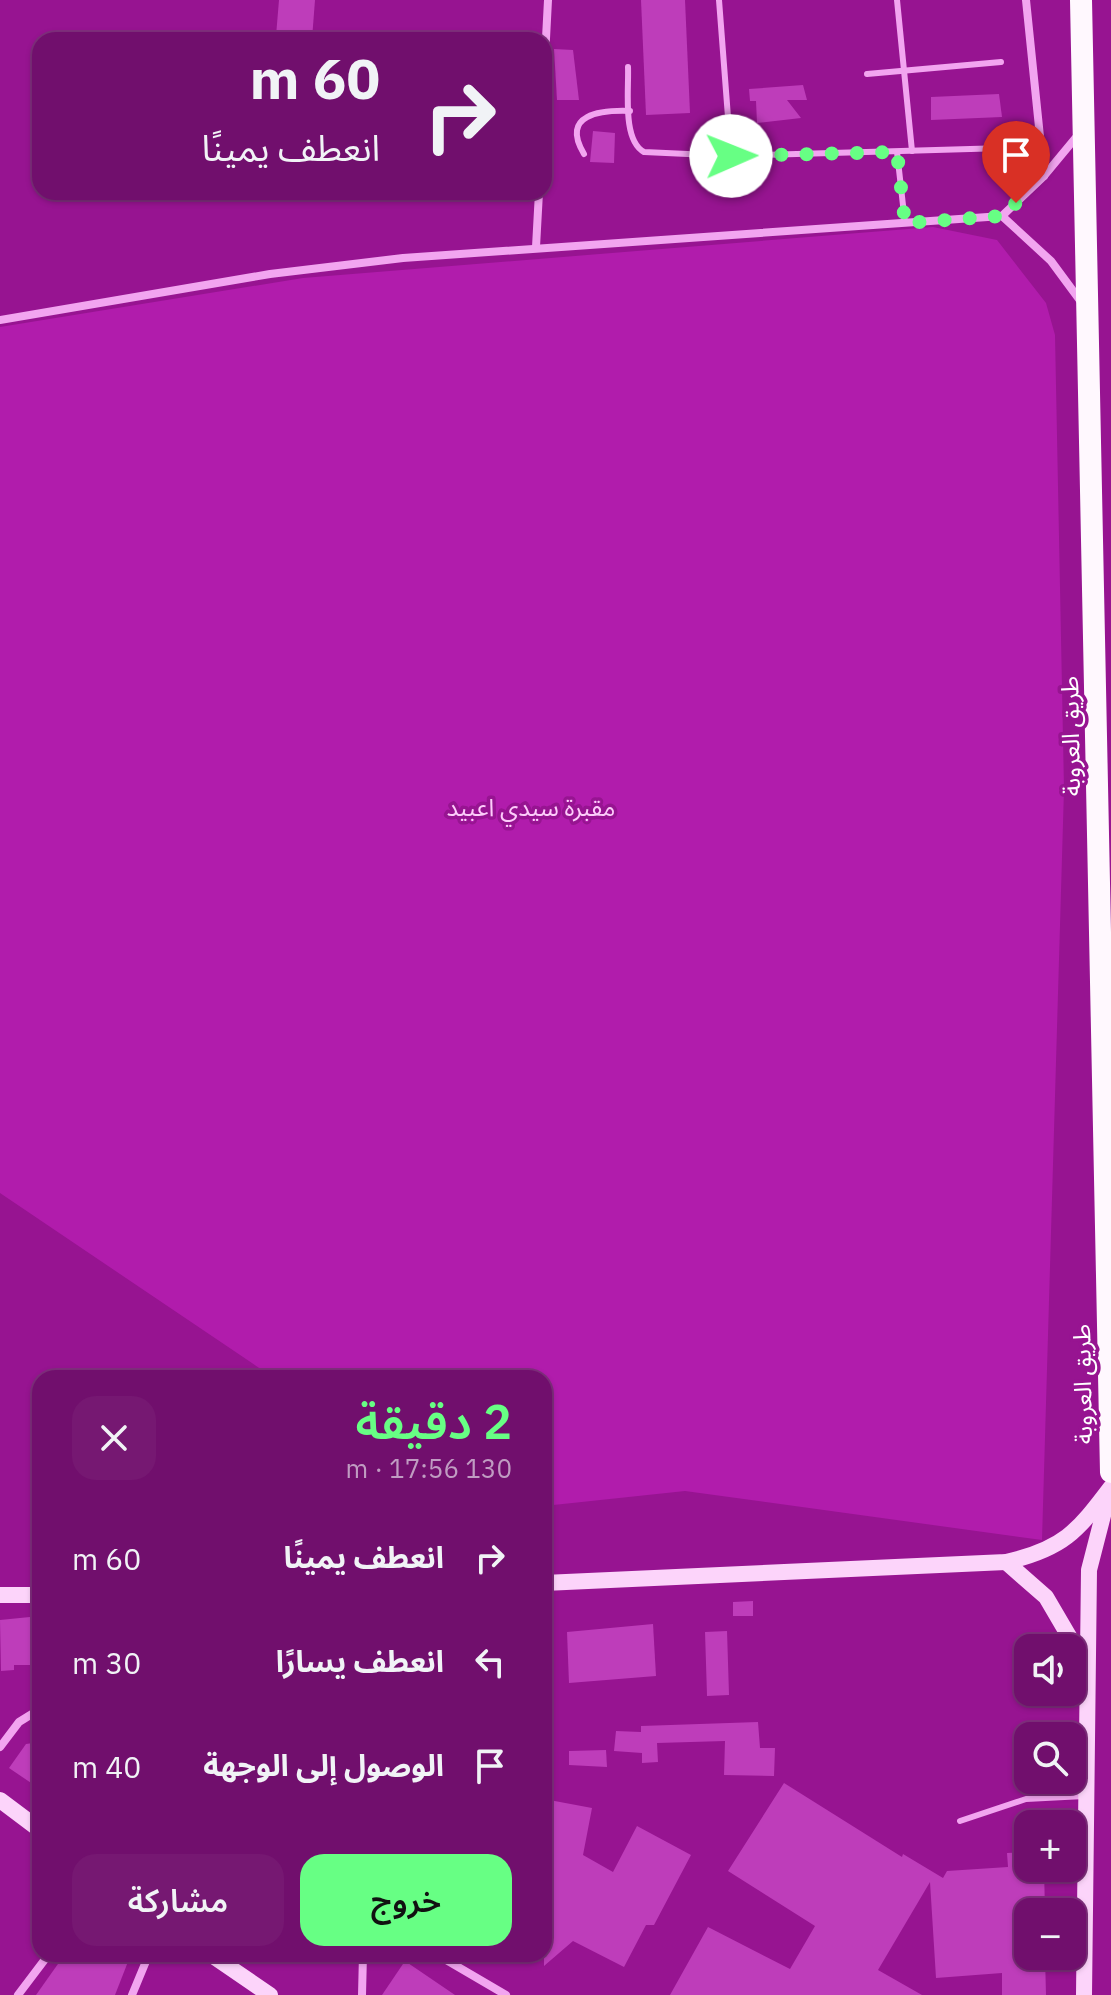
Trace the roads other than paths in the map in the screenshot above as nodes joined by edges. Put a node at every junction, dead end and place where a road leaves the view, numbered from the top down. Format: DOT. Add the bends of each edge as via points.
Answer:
graph roads {
  1 [pos="548,0"];
  2 [pos="719,0"];
  3 [pos="897,0"];
  4 [pos="1026,0"];
  5 [pos="1081,0"];
  6 [pos="546,32"];
  7 [pos="1001,62"];
  8 [pos="628,67"];
  9 [pos="904,71"];
  10 [pos="867,74"];
  11 [pos="630,111"];
  12 [pos="1086,123"];
  13 [pos="1005,148"];
  14 [pos="912,151"];
  15 [pos="897,152"];
  16 [pos="584,154"];
  17 [pos="731,156"];
  18 [pos="1044,176"];
  19 [pos="539,200"];
  20 [pos="1002,216"];
  21 [pos="905,223"];
  22 [pos="536,247"];
  23 [pos="1089,317"];
  24 [pos="0,320"];
  25 [pos="1111,1472"];
  26 [pos="1111,1487"];
  27 [pos="1006,1562"];
  28 [pos="552,1583"];
  29 [pos="0,1595"];
  30 [pos="32,1595"];
  31 [pos="1088,1669"];
  32 [pos="32,1714"];
  33 [pos="0,1747"];
  34 [pos="1084,1796"];
  35 [pos="0,1800"];
  36 [pos="960,1821"];
  37 [pos="32,1824"];
  38 [pos="43,1962"];
  39 [pos="146,1962"];
  40 [pos="222,1962"];
  41 [pos="363,1962"];
  42 [pos="450,1962"];
  43 [pos="18,1995"];
  44 [pos="132,1995"];
  45 [pos="270,1995"];
  46 [pos="362,1995"];
  47 [pos="506,1995"];
  48 [pos="1084,1995"];
  1 -- 6 [label="street"];
  2 -- 17 [label="lane"];
  3 -- 9 [label="lane"];
  4 -- 18 [label="street"];
  5 -- 12 [label="highway, طريق العروبة"];
  7 -- 9 [label="lane"];
  8 -- 11 [label="lane"];
  9 -- 10 [label="lane"];
  9 -- 14 [label="lane"];
  11 -- 16 [label="lane" via="598,109 587,116 578,129 577,143"];
  11 -- 17 [label="lane" via="631,137 644,152"];
  12 -- 18 [label="street"];
  12 -- 23 [label="highway, طريق العروبة"];
  13 -- 14 [label="lane"];
  14 -- 15 [label="lane"];
  15 -- 17 [label="lane"];
  15 -- 21 [label="lane"];
  18 -- 20 [label="street"];
  19 -- 22 [label="street"];
  20 -- 21 [label="street"];
  20 -- 23 [label="street" via="1051,261"];
  21 -- 22 [label="street"];
  22 -- 24 [label="street" via="323,267"];
  23 -- 25 [label="highway, طريق العروبة"];
  26 -- 27 [label="main road" via="1078,1531 1058,1546"];
  26 -- 31 [label="main road" via="1089,1570"];
  27 -- 28 [label="main road"];
  27 -- 31 [label="main road" via="1046,1597"];
  29 -- 30 [label="main road"];
  31 -- 34 [label="main road"];
  32 -- 33 [label="street"];
  34 -- 36 [label="lane" via="1026,1799"];
  34 -- 48 [label="main road"];
  35 -- 37 [label="main road"];
  38 -- 43 [label="street"];
  39 -- 44 [label="street"];
  40 -- 45 [label="main road"];
  41 -- 46 [label="street"];
  42 -- 47 [label="street"];
}
